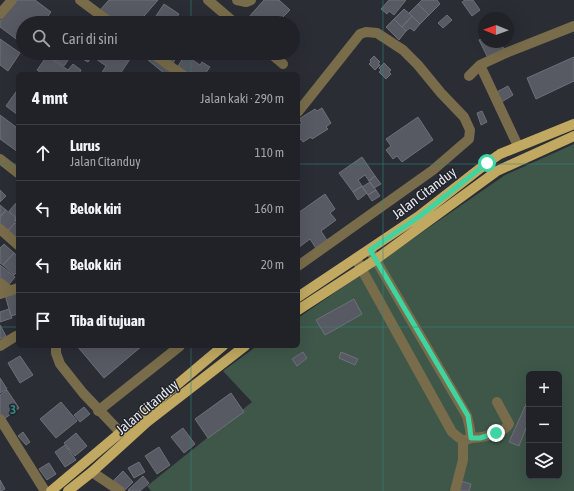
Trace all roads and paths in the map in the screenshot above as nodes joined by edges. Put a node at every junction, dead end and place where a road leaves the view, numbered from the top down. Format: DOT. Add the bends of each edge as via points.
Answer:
graph roads {
  1 [pos="12,0"];
  2 [pos="80,0"];
  3 [pos="237,0"];
  4 [pos="252,0"];
  5 [pos="213,1"];
  6 [pos="0,14"];
  7 [pos="102,16"];
  8 [pos="228,16"];
  9 [pos="574,26"];
  10 [pos="162,60"];
  11 [pos="278,60"];
  12 [pos="283,64"];
  13 [pos="480,65"];
  14 [pos="178,72"];
  15 [pos="469,76"];
  16 [pos="300,109"];
  17 [pos="574,124"];
  18 [pos="574,136"];
  19 [pos="518,146"];
  20 [pos="0,158"];
  21 [pos="16,170"];
  22 [pos="0,229"];
  23 [pos="16,243"];
  24 [pos="370,250"];
  25 [pos="356,259"];
  26 [pos="375,260"];
  27 [pos="300,265"];
  28 [pos="362,269"];
  29 [pos="0,283"];
  30 [pos="9,291"];
  31 [pos="300,296"];
  32 [pos="300,309"];
  33 [pos="16,336"];
  34 [pos="0,346"];
  35 [pos="56,348"];
  36 [pos="177,348"];
  37 [pos="221,348"];
  38 [pos="242,348"];
  39 [pos="497,402"];
  40 [pos="98,411"];
  41 [pos="0,419"];
  42 [pos="120,432"];
  43 [pos="467,439"];
  44 [pos="92,472"];
  45 [pos="45,491"];
  46 [pos="51,491"];
  47 [pos="68,491"];
  48 [pos="120,491"];
  49 [pos="454,491"];
  1 -- 6 [label="street"];
  2 -- 7 [label="street"];
  3 -- 4 [label="street"];
  5 -- 8 [label="street"];
  9 -- 13 [label="street"];
  10 -- 14 [label="street"];
  11 -- 12 [label="street"];
  13 -- 15 [label="street"];
  13 -- 19 [label="street"];
  16 -- 27 [label="street" via="360,34 378,33 403,50 418,65 464,117 470,130 469,139 432,170"];
  17 -- 19 [label="main road, Jalan Citanduy"];
  18 -- 26 [label="main road, Jalan Citanduy" via="497,171"];
  19 -- 24 [label="main road, Jalan Citanduy" via="487,163 420,216"];
  20 -- 21 [label="street"];
  22 -- 23 [label="street"];
  24 -- 25 [label="main road, Jalan Citanduy"];
  24 -- 26 [label="street"];
  25 -- 28 [label="street"];
  25 -- 31 [label="main road, Jalan Citanduy"];
  26 -- 28 [label="main road, Jalan Citanduy"];
  26 -- 43 [label="street" via="468,416 470,429"];
  28 -- 32 [label="main road, Jalan Citanduy"];
  28 -- 43 [label="street" via="452,432"];
  29 -- 30 [label="street"];
  33 -- 34 [label="street"];
  35 -- 40 [label="street" via="60,364"];
  36 -- 40 [label="street"];
  37 -- 42 [label="main road, Jalan Citanduy"];
  38 -- 44 [label="main road, Jalan Citanduy" via="147,422"];
  39 -- 43 [label="street" via="508,424 507,427 486,436"];
  40 -- 42 [label="street"];
  41 -- 45 [label="street"];
  42 -- 46 [label="main road, Jalan Citanduy"];
  43 -- 49 [label="street"];
  44 -- 47 [label="main road, Jalan Citanduy"];
  44 -- 48 [label="street"];
}
